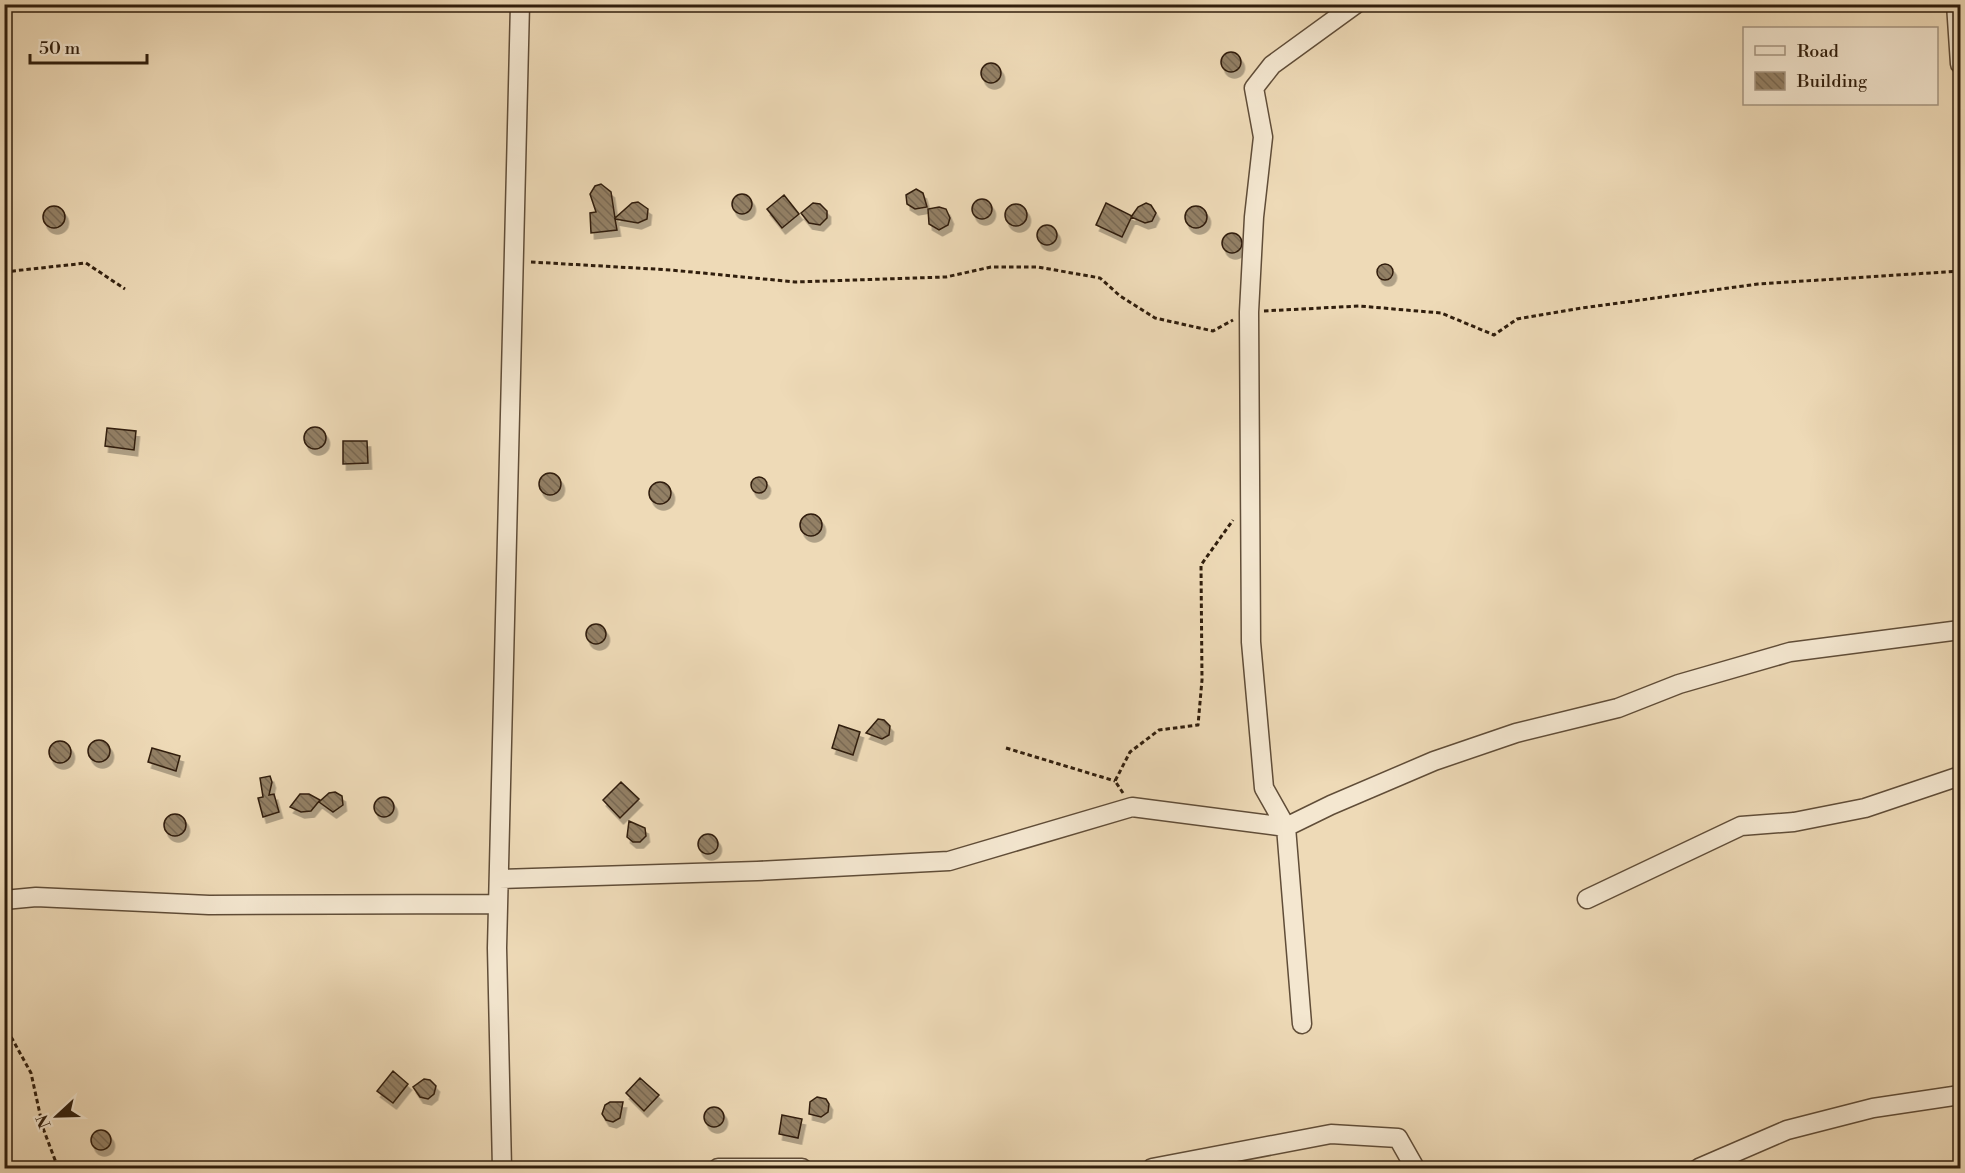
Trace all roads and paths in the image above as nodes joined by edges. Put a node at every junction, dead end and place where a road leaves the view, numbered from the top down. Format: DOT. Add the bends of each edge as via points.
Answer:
graph roads {
  1 [pos="520,4"];
  2 [pos="1356,4"];
  3 [pos="1956,4"];
  4 [pos="1960,64"];
  5 [pos="514,261"];
  6 [pos="1960,271"];
  7 [pos="4,272"];
  8 [pos="125,289"];
  9 [pos="1249,312"];
  10 [pos="1252,493"];
  11 [pos="1960,630"];
  12 [pos="1005,748"];
  13 [pos="1960,776"];
  14 [pos="1115,781"];
  15 [pos="1132,807"];
  16 [pos="1286,827"];
  17 [pos="499,879"];
  18 [pos="1587,899"];
  19 [pos="4,900"];
  20 [pos="498,904"];
  21 [pos="4,1024"];
  22 [pos="1302,1024"];
  23 [pos="1960,1095"];
  24 [pos="1738,1160"];
  25 [pos="58,1168"];
  26 [pos="502,1168"];
  27 [pos="718,1168"];
  28 [pos="802,1168"];
  29 [pos="1152,1168"];
  30 [pos="1415,1168"];
  31 [pos="1699,1168"];
  1 -- 5 [label="street"];
  2 -- 9 [label="street" via="1272,65 1254,88 1263,137"];
  3 -- 4 [label="street"];
  5 -- 9 [label="path" via="795,282 946,277 991,267 1038,267 1100,278 1155,318 1213,330"];
  5 -- 17 [label="street"];
  6 -- 9 [label="path" via="1758,284 1582,308 1517,319 1494,335 1441,313 1359,306"];
  7 -- 8 [label="path" via="86,263"];
  9 -- 10 [label="street"];
  10 -- 14 [label="path" via="1201,565 1202,680 1198,725 1159,730 1130,752"];
  10 -- 16 [label="street" via="1251,642 1264,788"];
  11 -- 16 [label="street" via="1790,652 1679,684 1618,708 1516,733 1434,761"];
  12 -- 14 [label="path"];
  13 -- 18 [label="street" via="1865,808 1794,822 1741,826"];
  14 -- 15 [label="path"];
  15 -- 16 [label="street"];
  15 -- 17 [label="street" via="949,861"];
  16 -- 22 [label="street"];
  17 -- 20 [label="street"];
  19 -- 20 [label="street" via="36,897 209,905"];
  20 -- 26 [label="street"];
  21 -- 25 [label="path" via="31,1073 43,1128"];
  23 -- 24 [label="street" via="1873,1108 1786,1130"];
  24 -- 31 [label="street"];
  27 -- 28 [label="street"];
  29 -- 30 [label="street" via="1331,1134 1398,1138"];
}
